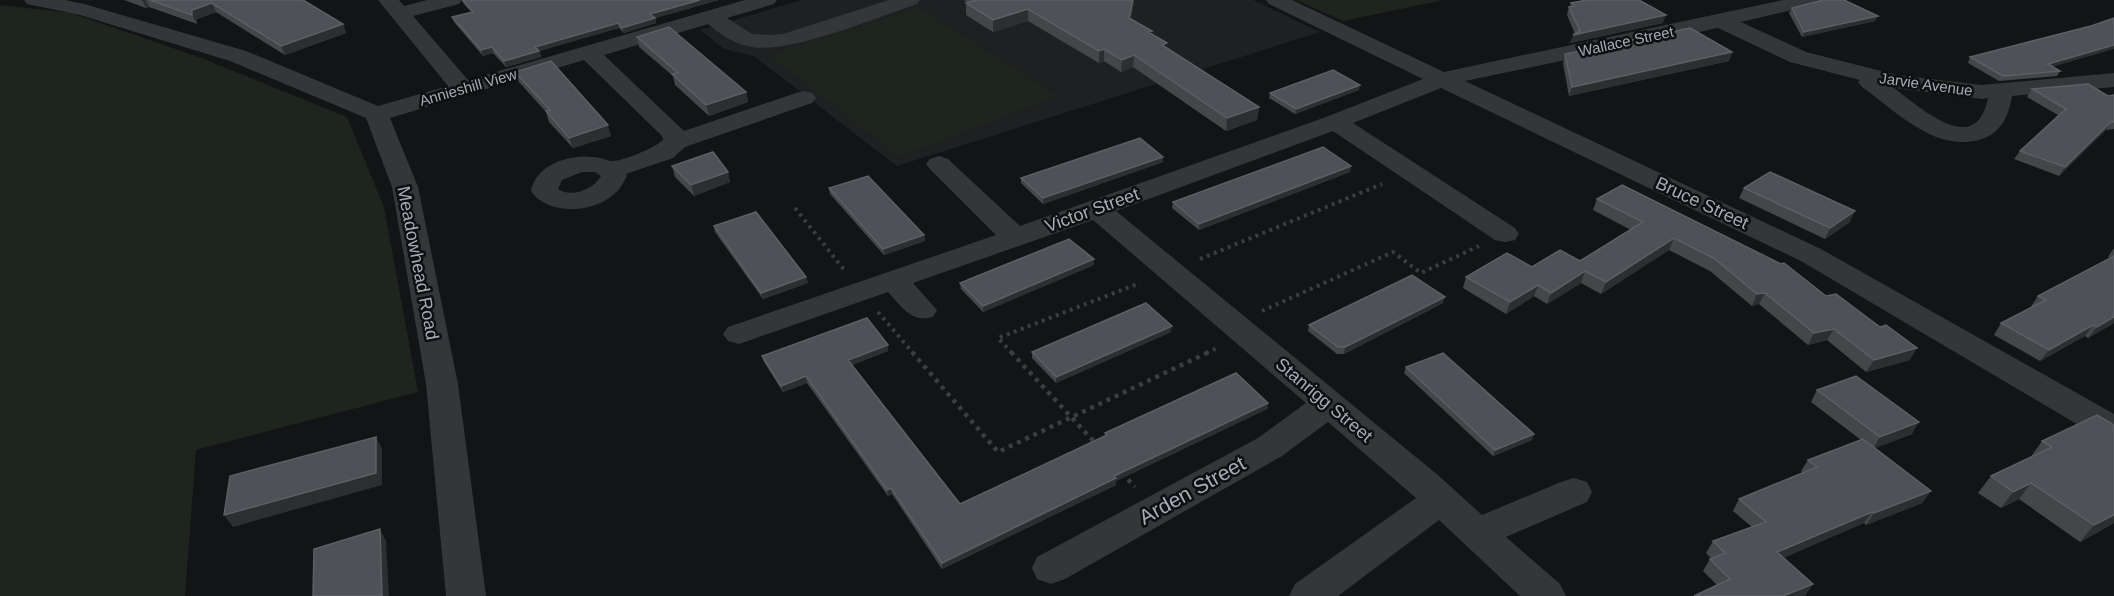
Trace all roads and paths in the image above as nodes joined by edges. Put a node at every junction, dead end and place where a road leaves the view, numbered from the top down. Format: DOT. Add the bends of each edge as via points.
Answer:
graph roads {
  1 [pos="34,0"];
  2 [pos="452,0"];
  3 [pos="768,0"];
  4 [pos="910,0"];
  5 [pos="1276,0"];
  6 [pos="1810,0"];
  7 [pos="394,7"];
  8 [pos="711,16"];
  9 [pos="1720,21"];
  10 [pos="588,52"];
  11 [pos="1852,71"];
  12 [pos="1442,79"];
  13 [pos="2114,80"];
  14 [pos="463,89"];
  15 [pos="2002,90"];
  16 [pos="804,98"];
  17 [pos="376,114"];
  18 [pos="1335,122"];
  19 [pos="676,142"];
  20 [pos="939,164"];
  21 [pos="611,170"];
  22 [pos="1411,172"];
  23 [pos="795,208"];
  24 [pos="1097,209"];
  25 [pos="1505,234"];
  26 [pos="1015,237"];
  27 [pos="1171,271"];
  28 [pos="893,280"];
  29 [pos="861,292"];
  30 [pos="921,310"];
  31 [pos="739,334"];
  32 [pos="1245,334"];
  33 [pos="1329,404"];
  34 [pos="1071,417"];
  35 [pos="2114,430"];
  36 [pos="1102,451"];
  37 [pos="1118,468"];
  38 [pos="1574,492"];
  39 [pos="1441,499"];
  40 [pos="1156,510"];
  41 [pos="1478,533"];
  42 [pos="1051,568"];
  43 [pos="466,596"];
  44 [pos="1309,596"];
  45 [pos="1546,596"];
  1 -- 17 [label="street" via="84,10 238,56"];
  2 -- 7 [label="street"];
  3 -- 8 [label="street, Annieshill View"];
  4 -- 8 [label="street" via="785,40 764,42 738,38"];
  5 -- 12 [label="street, Bruce Street"];
  6 -- 9 [label="street, Wallace Street"];
  7 -- 14 [label="street"];
  8 -- 10 [label="street, Annieshill View"];
  9 -- 11 [label="street, Jarvie Avenue" via="1798,57"];
  9 -- 12 [label="street, Wallace Street"];
  10 -- 14 [label="street, Annieshill View"];
  10 -- 19 [label="street" via="675,134"];
  11 -- 15 [label="street, Jarvie Avenue" via="1897,82 1982,92"];
  11 -- 15 [label="street, Jarvie Avenue" via="1941,132 1965,137 1981,133 1996,116"];
  12 -- 18 [label="street, Victor Street"];
  12 -- 35 [label="street, Bruce Street" via="1811,255"];
  13 -- 15 [label="street, Jarvie Avenue"];
  14 -- 17 [label="street, Annieshill View"];
  16 -- 19 [label="street"];
  17 -- 43 [label="street, Meadowhead Road" via="405,186 440,372"];
  18 -- 22 [label="street"];
  18 -- 24 [label="street, Victor Street"];
  19 -- 21 [label="street" via="664,153"];
  20 -- 26 [label="street"];
  22 -- 25 [label="street"];
  22 -- 27 [label="path"];
  23 -- 29 [label="path"];
  24 -- 26 [label="street, Victor Street"];
  24 -- 27 [label="street, Stanrigg Street"];
  25 -- 32 [label="path" via="1421,273 1393,252 1259,312 1272,322"];
  26 -- 28 [label="street, Victor Street"];
  27 -- 32 [label="street, Stanrigg Street"];
  27 -- 34 [label="path" via="998,338"];
  28 -- 29 [label="street, Victor Street"];
  28 -- 30 [label="street"];
  29 -- 31 [label="street, Victor Street"];
  29 -- 34 [label="path" via="998,452"];
  32 -- 33 [label="street, Stanrigg Street"];
  32 -- 34 [label="path"];
  33 -- 39 [label="street, Stanrigg Street"];
  33 -- 40 [label="street, Arden Street" via="1270,447"];
  34 -- 36 [label="path"];
  37 -- 40 [label="path"];
  38 -- 41 [label="street"];
  39 -- 41 [label="street, Stanrigg Street"];
  39 -- 44 [label="street"];
  40 -- 42 [label="street, Arden Street"];
  41 -- 45 [label="street, Stanrigg Street"];
}
